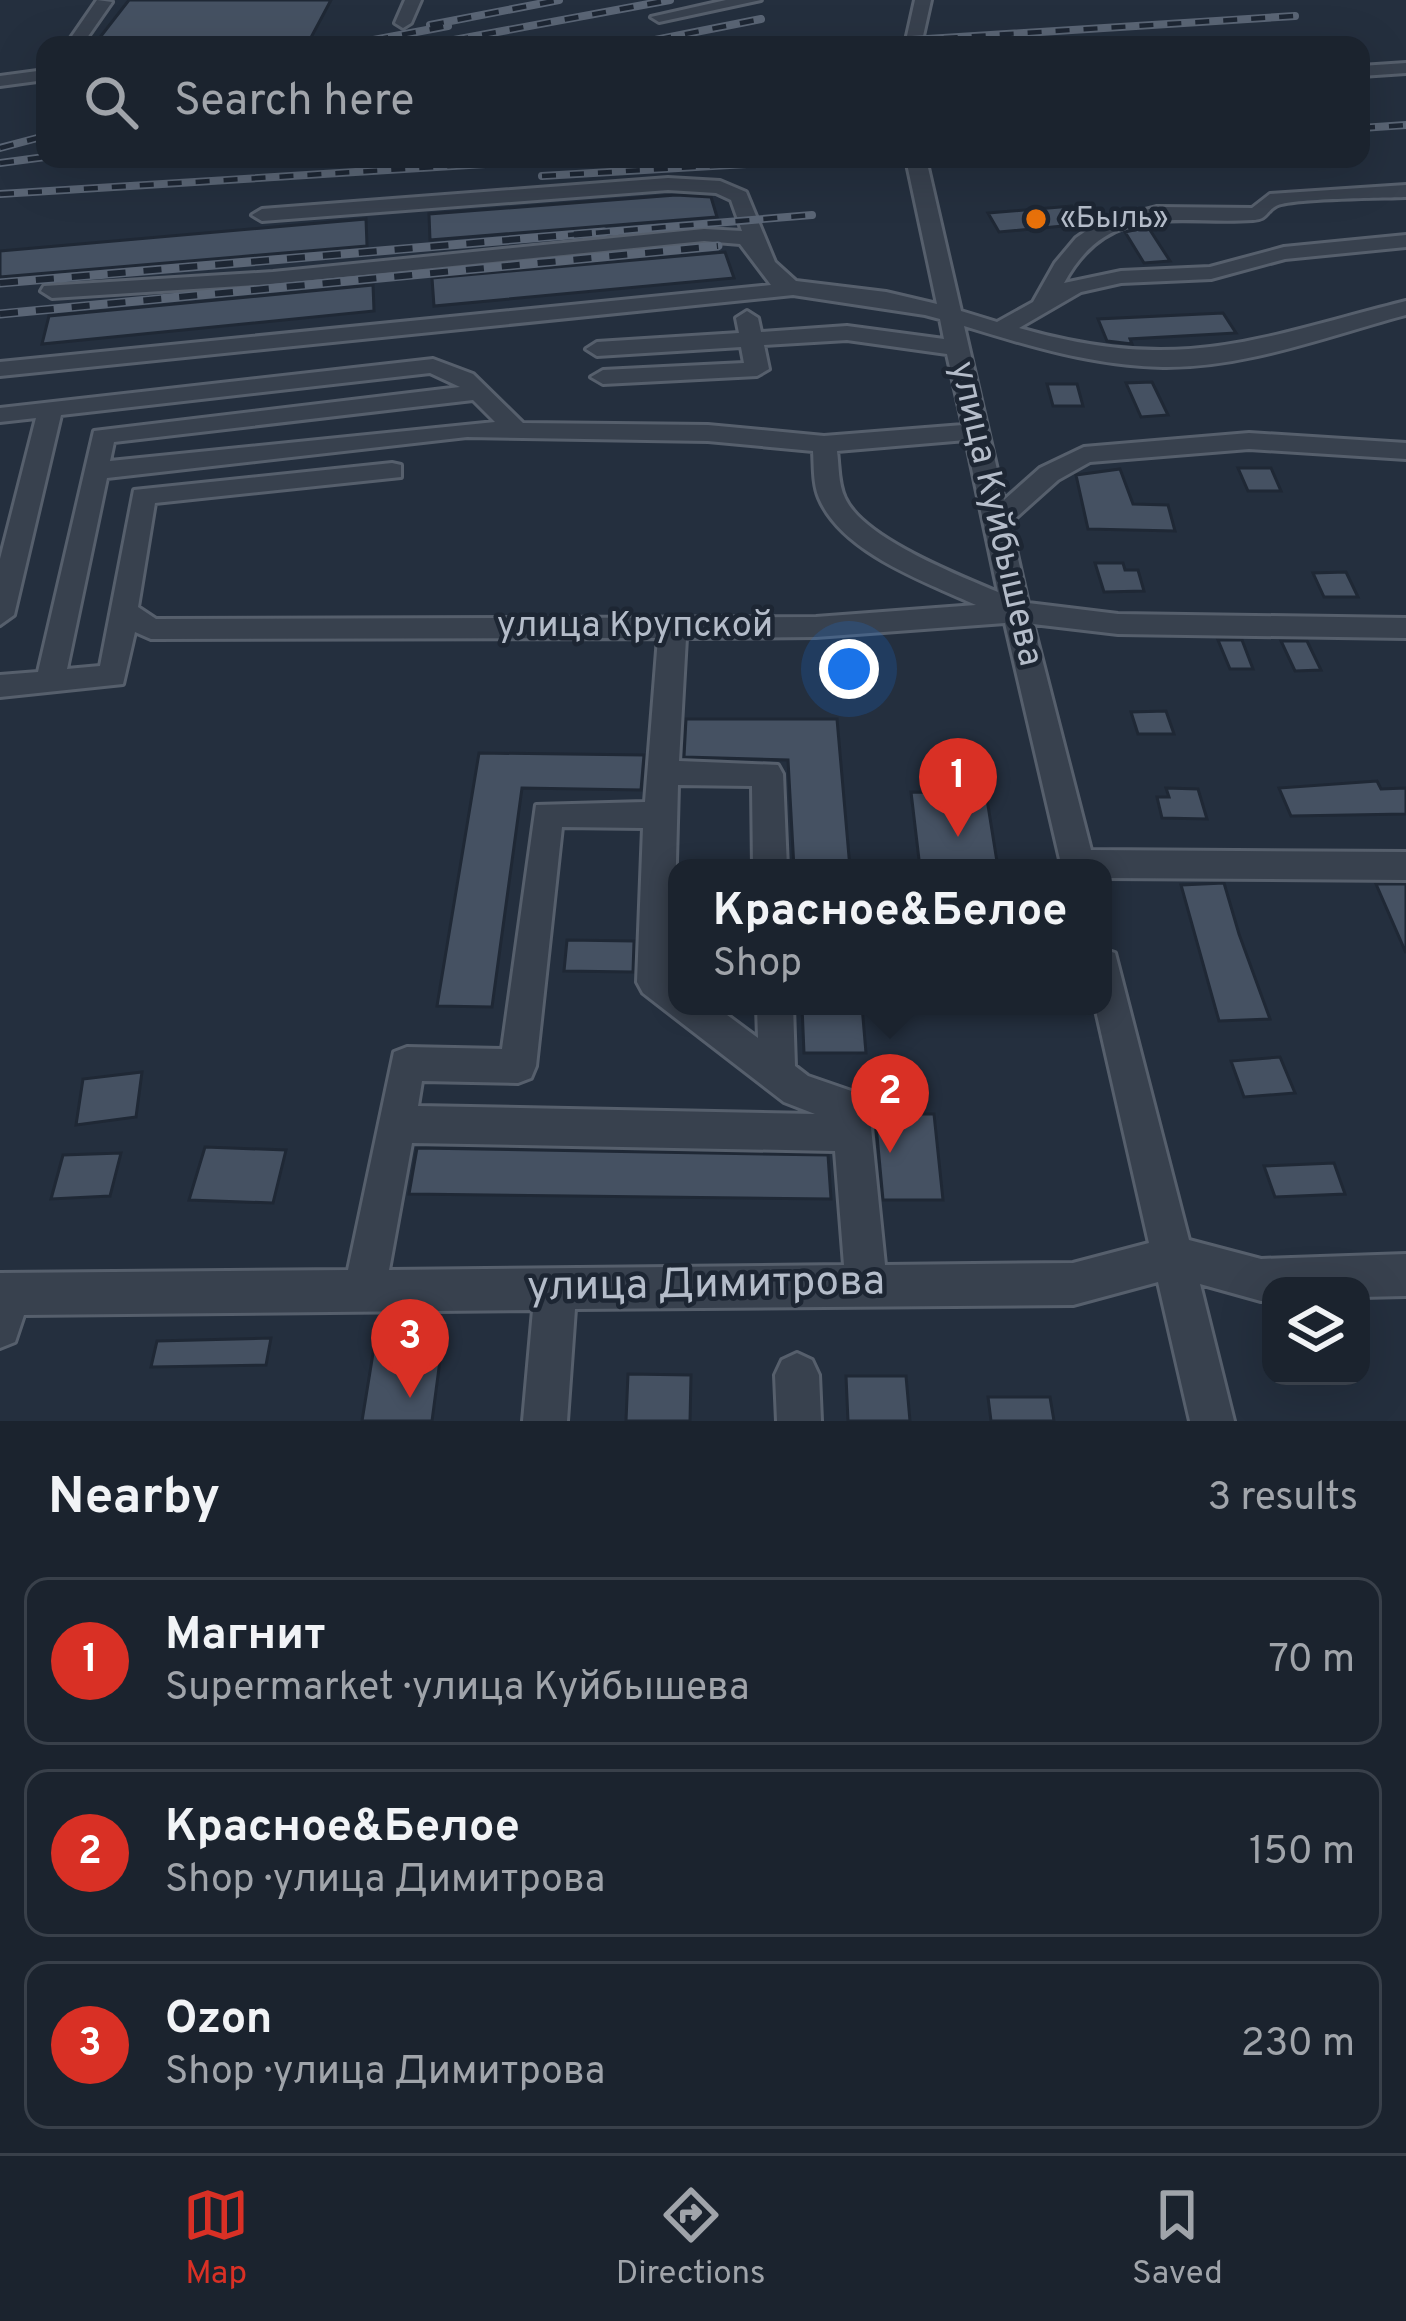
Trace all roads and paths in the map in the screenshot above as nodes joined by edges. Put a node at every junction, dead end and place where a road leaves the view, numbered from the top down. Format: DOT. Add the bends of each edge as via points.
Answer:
graph roads {
  1 [pos="413,0"];
  2 [pos="753,0"];
  3 [pos="922,0"];
  4 [pos="104,2"];
  5 [pos="658,17"];
  6 [pos="403,23"];
  7 [pos="80,36"];
  8 [pos="915,36"];
  9 [pos="1406,68"];
  10 [pos="1370,70"];
  11 [pos="36,76"];
  12 [pos="0,81"];
  13 [pos="918,168"];
  14 [pos="1406,191"];
  15 [pos="262,215"];
  16 [pos="1406,241"];
  17 [pos="766,259"];
  18 [pos="794,289"];
  19 [pos="52,291"];
  20 [pos="742,295"];
  21 [pos="1042,303"];
  22 [pos="1406,308"];
  23 [pos="950,319"];
  24 [pos="1001,329"];
  25 [pos="751,335"];
  26 [pos="957,348"];
  27 [pos="597,349"];
  28 [pos="0,369"];
  29 [pos="603,377"];
  30 [pos="478,392"];
  31 [pos="50,409"];
  32 [pos="0,415"];
  33 [pos="517,430"];
  34 [pos="976,432"];
  35 [pos="824,444"];
  36 [pos="1406,451"];
  37 [pos="95,471"];
  38 [pos="392,471"];
  39 [pos="996,520"];
  40 [pos="124,611"];
  41 [pos="1016,612"];
  42 [pos="0,615"];
  43 [pos="673,626"];
  44 [pos="1406,628"];
  45 [pos="50,682"];
  46 [pos="0,686"];
  47 [pos="662,773"];
  48 [pos="660,815"];
  49 [pos="770,859"];
  50 [pos="1077,859"];
  51 [pos="1112,866"];
  52 [pos="1406,866"];
  53 [pos="668,991"];
  54 [pos="1112,1001"];
  55 [pos="699,1015"];
  56 [pos="775,1015"];
  57 [pos="777,1076"];
  58 [pos="396,1124"];
  59 [pos="852,1133"];
  60 [pos="1175,1257"];
  61 [pos="1406,1275"];
  62 [pos="866,1283"];
  63 [pos="556,1288"];
  64 [pos="365,1290"];
  65 [pos="3,1305"];
  66 [pos="797,1375"];
  67 [pos="544,1421"];
  68 [pos="799,1421"];
  69 [pos="1212,1421"];
  1 -- 6 [label="street"];
  2 -- 5 [label="street"];
  3 -- 8 [label="street"];
  4 -- 7 [label="street"];
  9 -- 10 [label="street"];
  11 -- 12 [label="street"];
  13 -- 23 [label="street, улица Куйбышева"];
  14 -- 21 [label="street" via="1270,200 1258,214 1128,213 1092,231"];
  15 -- 17 [label="street" via="668,184 720,187 739,196"];
  16 -- 21 [label="street" via="1284,253 1211,273 1121,277"];
  17 -- 18 [label="street" via="773,277"];
  17 -- 19 [label="street" via="746,238 704,235"];
  18 -- 20 [label="street"];
  18 -- 23 [label="street" via="899,300"];
  20 -- 25 [label="street"];
  20 -- 28 [label="street"];
  21 -- 24 [label="street"];
  22 -- 24 [label="street" via="1226,355 1168,360 1106,356"];
  23 -- 24 [label="street"];
  23 -- 26 [label="street, улица Куйбышева"];
  25 -- 26 [label="street" via="847,333"];
  25 -- 27 [label="street"];
  25 -- 29 [label="street" via="758,369"];
  26 -- 34 [label="street, улица Куйбышева"];
  30 -- 31 [label="street" via="434,366"];
  30 -- 33 [label="street"];
  30 -- 37 [label="street" via="103,436"];
  31 -- 32 [label="street"];
  31 -- 42 [label="street"];
  33 -- 35 [label="street"];
  33 -- 37 [label="street"];
  34 -- 35 [label="street"];
  34 -- 39 [label="street, улица Куйбышева"];
  35 -- 41 [label="street" via="833,502 870,536"];
  36 -- 39 [label="street" via="1249,441 1084,455"];
  37 -- 45 [label="street"];
  38 -- 40 [label="street" via="143,496"];
  39 -- 41 [label="street, улица Куйбышева"];
  40 -- 43 [label="street, улица Крупской" via="151,629"];
  40 -- 45 [label="street" via="113,676"];
  41 -- 43 [label="street, улица Крупской" via="816,627"];
  41 -- 44 [label="street, улица Крупской" via="1118,624"];
  41 -- 50 [label="street, улица Куйбышева"];
  43 -- 47 [label="street"];
  45 -- 46 [label="street"];
  47 -- 48 [label="street"];
  47 -- 49 [label="street" via="767,774"];
  48 -- 53 [label="street" via="656,982"];
  48 -- 58 [label="street" via="547,814 518,1066 406,1064"];
  51 -- 52 [label="street"];
  54 -- 60 [label="street"];
  55 -- 57 [label="street"];
  56 -- 57 [label="street"];
  57 -- 59 [label="street" via="850,1108"];
  58 -- 59 [label="street"];
  58 -- 64 [label="street"];
  59 -- 62 [label="street"];
  60 -- 61 [label="street, улица Димитрова" via="1262,1280"];
  60 -- 62 [label="street, улица Димитрова" via="1073,1284"];
  60 -- 69 [label="street"];
  62 -- 63 [label="street, улица Димитрова"];
  63 -- 64 [label="street, улица Димитрова"];
  63 -- 67 [label="street"];
  64 -- 65 [label="street, улица Димитрова"];
  66 -- 68 [label="street"];
}
